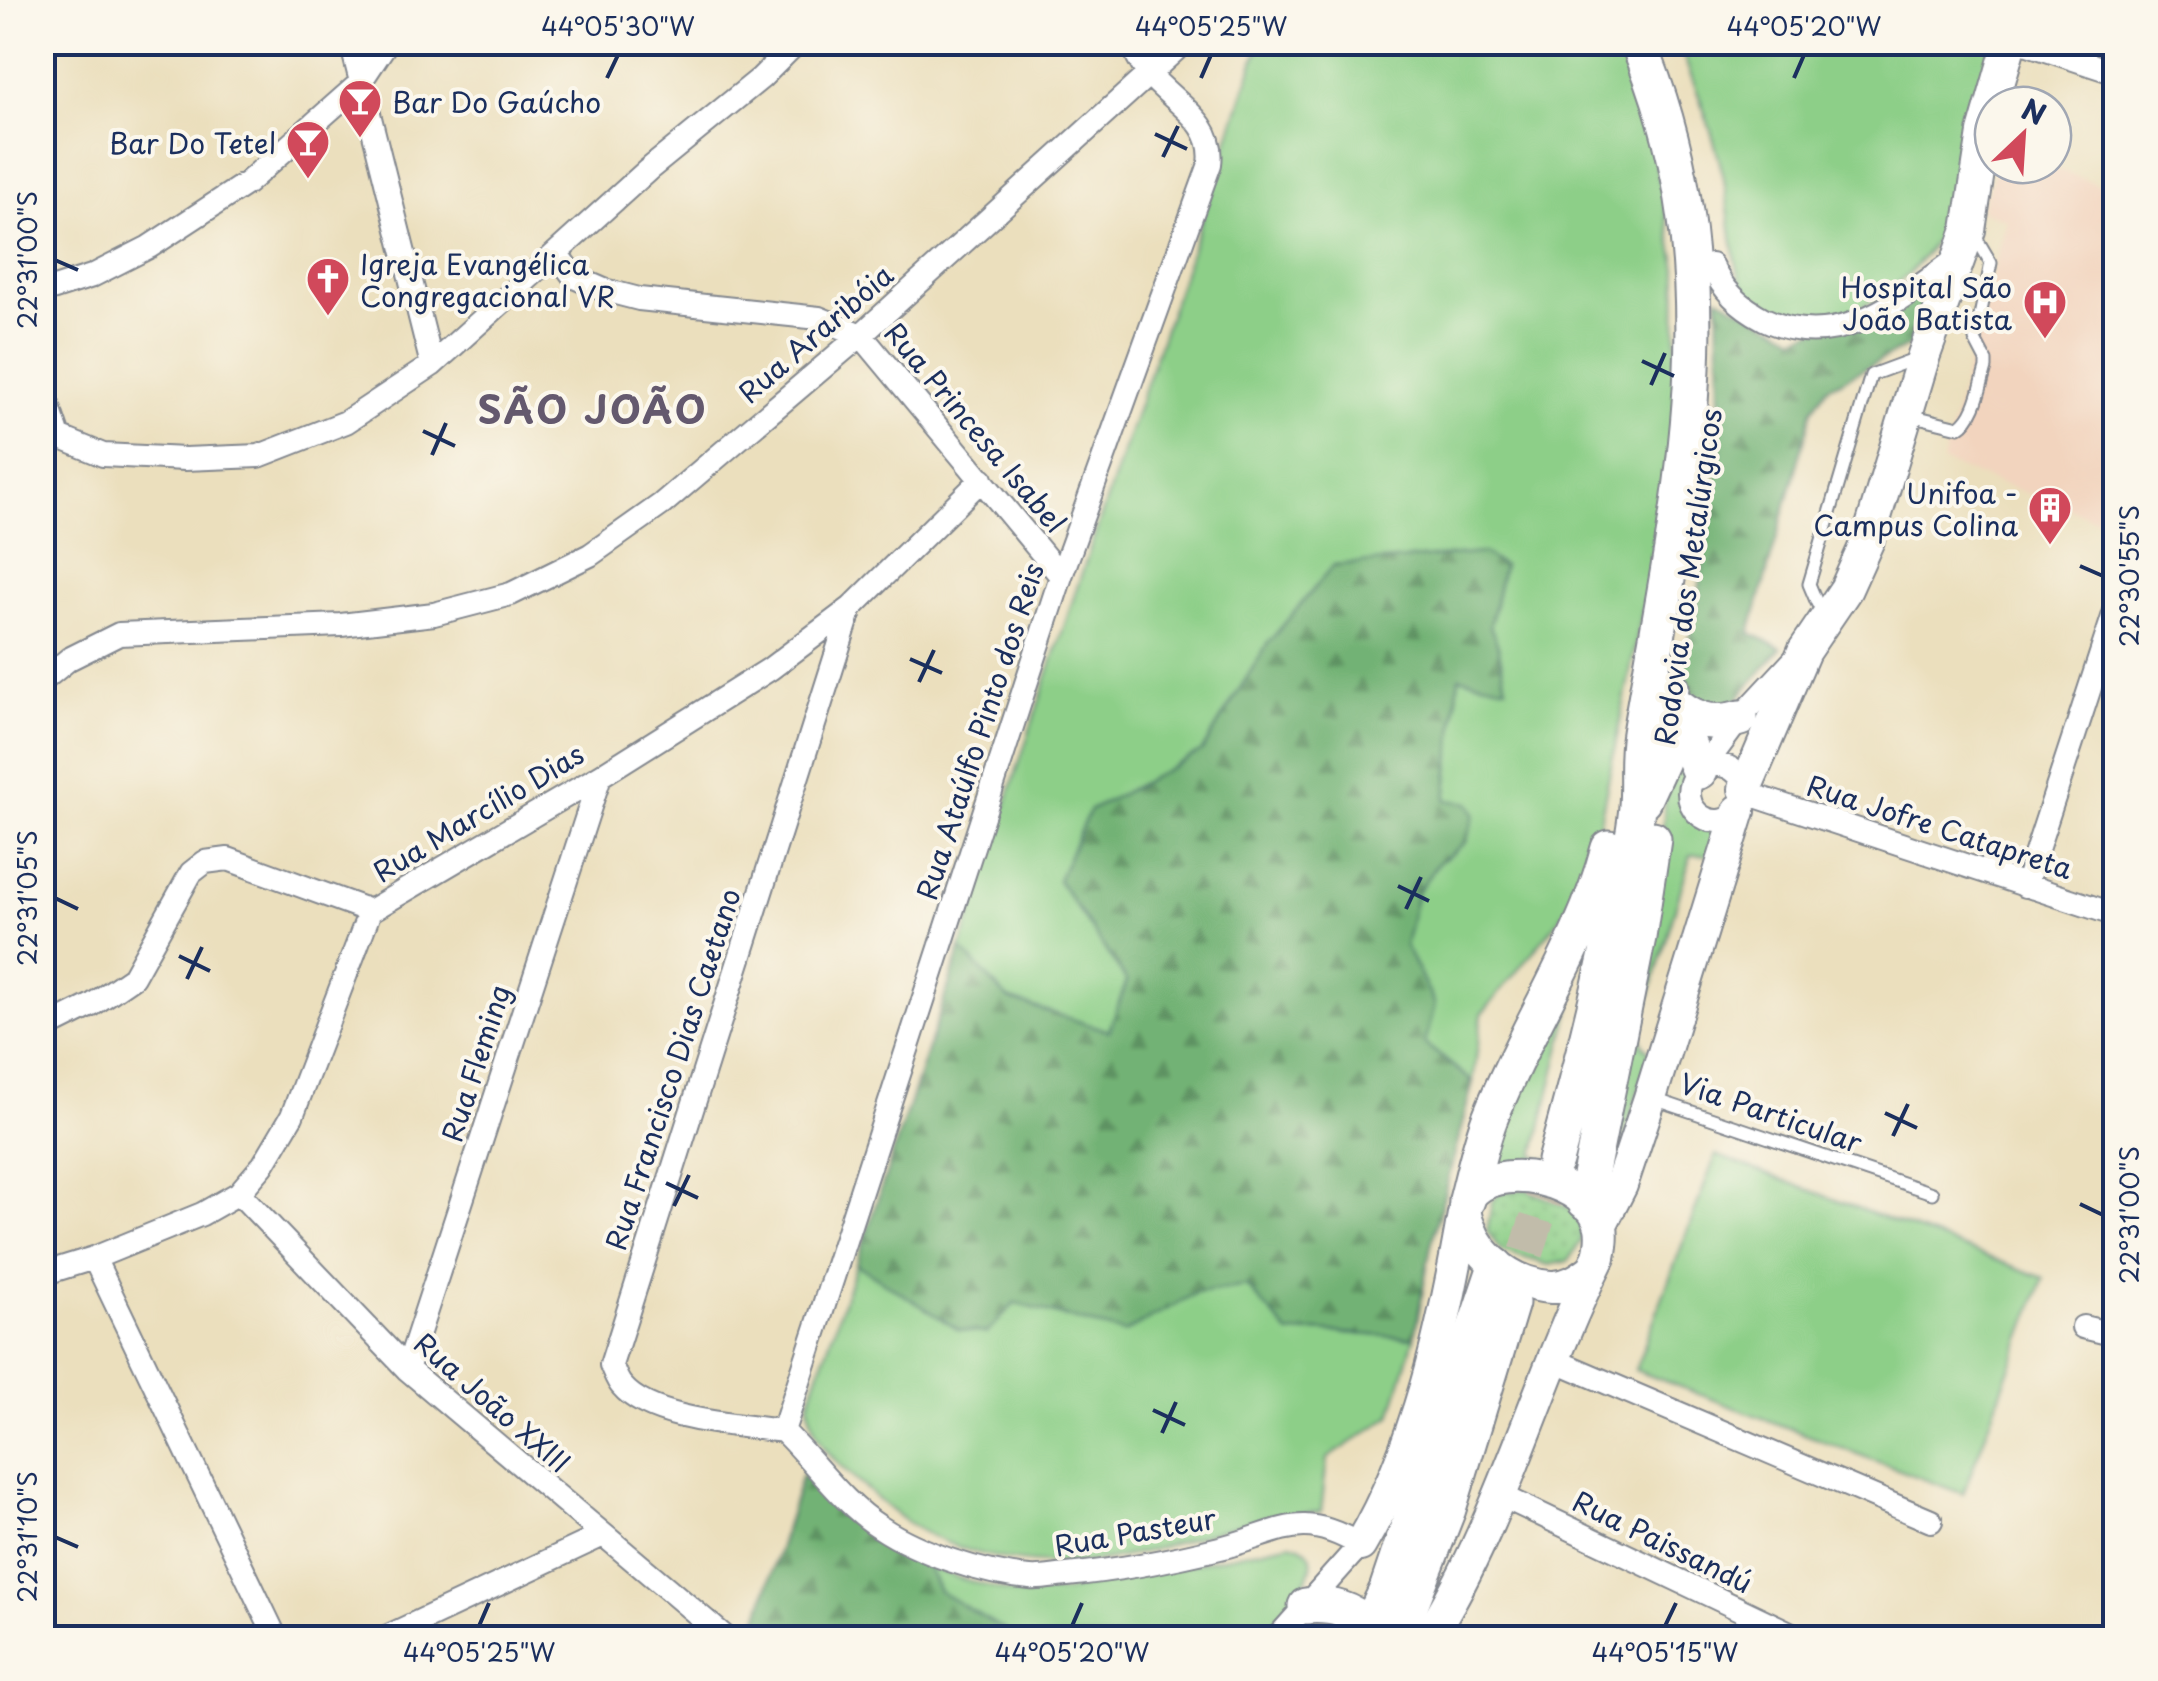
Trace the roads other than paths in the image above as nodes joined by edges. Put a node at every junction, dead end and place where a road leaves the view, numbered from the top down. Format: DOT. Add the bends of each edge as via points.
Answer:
graph roads {
  1 [pos="351,42"];
  2 [pos="386,42"];
  3 [pos="797,42"];
  4 [pos="1133,42"];
  5 [pos="1184,42"];
  6 [pos="1638,42"];
  7 [pos="1658,42"];
  8 [pos="2010,42"];
  9 [pos="2022,42"];
  10 [pos="2116,73"];
  11 [pos="1148,74"];
  12 [pos="359,84"];
  13 [pos="1964,243"];
  14 [pos="556,253"];
  15 [pos="1711,265"];
  16 [pos="42,292"];
  17 [pos="861,335"];
  18 [pos="1924,354"];
  19 [pos="432,365"];
  20 [pos="42,387"];
  21 [pos="1906,414"];
  22 [pos="50,440"];
  23 [pos="982,479"];
  24 [pos="1061,576"];
  25 [pos="851,608"];
  26 [pos="2116,608"];
  27 [pos="1834,611"];
  28 [pos="1804,651"];
  29 [pos="42,681"];
  30 [pos="1670,699"];
  31 [pos="1740,718"];
  32 [pos="1649,752"];
  33 [pos="1701,769"];
  34 [pos="600,776"];
  35 [pos="1743,798"];
  36 [pos="2025,886"];
  37 [pos="370,911"];
  38 [pos="2116,914"];
  39 [pos="42,1030"];
  40 [pos="1650,1098"];
  41 [pos="1555,1161"];
  42 [pos="239,1193"];
  43 [pos="1932,1193"];
  44 [pos="1465,1207"];
  45 [pos="1593,1213"];
  46 [pos="94,1258"];
  47 [pos="1492,1262"];
  48 [pos="1592,1270"];
  49 [pos="42,1274"];
  50 [pos="1511,1303"];
  51 [pos="1448,1306"];
  52 [pos="2083,1327"];
  53 [pos="2116,1335"];
  54 [pos="1554,1360"];
  55 [pos="407,1370"];
  56 [pos="783,1431"];
  57 [pos="1502,1496"];
  58 [pos="1930,1521"];
  59 [pos="601,1536"];
  60 [pos="1360,1545"];
  61 [pos="1306,1606"];
  62 [pos="1377,1635"];
  63 [pos="276,1638"];
  64 [pos="384,1638"];
  65 [pos="726,1638"];
  66 [pos="1277,1638"];
  67 [pos="1428,1638"];
  68 [pos="1800,1638"];
  1 -- 12 [label="street"];
  2 -- 12 [label="street"];
  3 -- 14 [label="street"];
  4 -- 11 [label="street"];
  5 -- 11 [label="street, Rua Araribóia"];
  6 -- 32 [label="main road, Rodovia dos Metalúrgicos" via="1678,164 1694,322 1682,494"];
  7 -- 15 [label="main road, Rodovia dos Metalúrgicos" via="1696,159"];
  8 -- 13 [label="street"];
  9 -- 10 [label="street"];
  11 -- 17 [label="street, Rua Araribóia"];
  11 -- 24 [label="street, Rua Ataúlfo Pinto dos Reis" via="1207,131 1210,164"];
  12 -- 16 [label="street" via="247,183 149,247"];
  12 -- 19 [label="street"];
  13 -- 15 [label="street" via="1870,318 1814,331 1772,323 1743,306"];
  13 -- 18 [label="street"];
  13 -- 21 [label="lane" via="1981,242 1991,262 1975,340 1986,368 1972,412 1959,427"];
  14 -- 17 [label="street, Rua Princesa Isabel" via="574,277 639,300 819,318"];
  14 -- 19 [label="street"];
  15 -- 30 [label="main road, Rodovia dos Metalúrgicos" via="1712,419"];
  17 -- 23 [label="street, Rua Princesa Isabel"];
  17 -- 29 [label="street, Rua Araribóia" via="662,504 590,556 511,594 434,614 341,626 119,634"];
  18 -- 21 [label="street"];
  18 -- 27 [label="lane" via="1871,375 1809,584 1817,602"];
  19 -- 22 [label="street" via="346,422 258,456 103,454"];
  20 -- 22 [label="street"];
  21 -- 27 [label="street" via="1864,551"];
  23 -- 24 [label="street, Rua Princesa Isabel"];
  23 -- 25 [label="street, Rua Marcílio Dias"];
  24 -- 56 [label="street, Rua Ataúlfo Pinto dos Reis"];
  25 -- 34 [label="street, Rua Marcílio Dias" via="770,669"];
  25 -- 56 [label="street, Rua Francisco Dias Caetano" via="610,1365 622,1387 678,1416"];
  26 -- 36 [label="street"];
  27 -- 28 [label="street"];
  28 -- 31 [label="street"];
  28 -- 35 [label="street"];
  30 -- 31 [label="main road" via="1706,722"];
  30 -- 32 [label="main road, Rodovia dos Metalúrgicos"];
  30 -- 33 [label="main road"];
  31 -- 33 [label="street"];
  32 -- 41 [label="main road, Rodovia dos Metalúrgicos" via="1594,1020"];
  32 -- 44 [label="main road" via="1591,906 1489,1120"];
  32 -- 45 [label="main road" via="1647,886"];
  33 -- 35 [label="street" via="1732,769"];
  33 -- 35 [label="street" via="1688,796 1697,814 1723,821"];
  34 -- 37 [label="street, Rua Marcílio Dias"];
  34 -- 55 [label="street, Rua Fleming"];
  35 -- 36 [label="street, Rua Jofre Catapreta"];
  35 -- 40 [label="street"];
  36 -- 38 [label="street, Rua Jofre Catapreta"];
  37 -- 39 [label="street" via="228,859 205,862 191,872 133,976"];
  37 -- 42 [label="street, Rua Marcílio Dias" via="292,1116"];
  40 -- 43 [label="lane, Via Particular"];
  40 -- 45 [label="street" via="1621,1185"];
  42 -- 46 [label="street, Rua Marcílio Dias"];
  42 -- 55 [label="street, Rua João XXIII"];
  44 -- 45 [label="street" via="1480,1185 1495,1178 1531,1177 1557,1184"];
  44 -- 47 [label="street" via="1478,1248"];
  44 -- 51 [label="street"];
  45 -- 48 [label="street" via="1601,1244"];
  46 -- 49 [label="street, Rua Marcílio Dias"];
  46 -- 63 [label="street"];
  47 -- 48 [label="street" via="1550,1288 1578,1282"];
  47 -- 51 [label="street"];
  47 -- 62 [label="main road"];
  48 -- 54 [label="street"];
  50 -- 62 [label="main road" via="1448,1509"];
  51 -- 60 [label="street" via="1394,1478"];
  52 -- 53 [label="street"];
  54 -- 57 [label="street"];
  54 -- 58 [label="street"];
  55 -- 59 [label="street, Rua João XXIII"];
  56 -- 60 [label="street, Rua Pasteur" via="878,1527 938,1558 1030,1578 1116,1571 1298,1524 1333,1529"];
  57 -- 67 [label="street"];
  57 -- 68 [label="street, Rua Paissandú"];
  59 -- 64 [label="street"];
  59 -- 65 [label="street, Rua João XXIII"];
  60 -- 61 [label="street"];
  61 -- 62 [label="main road" via="1341,1607"];
  61 -- 66 [label="street"];
}
